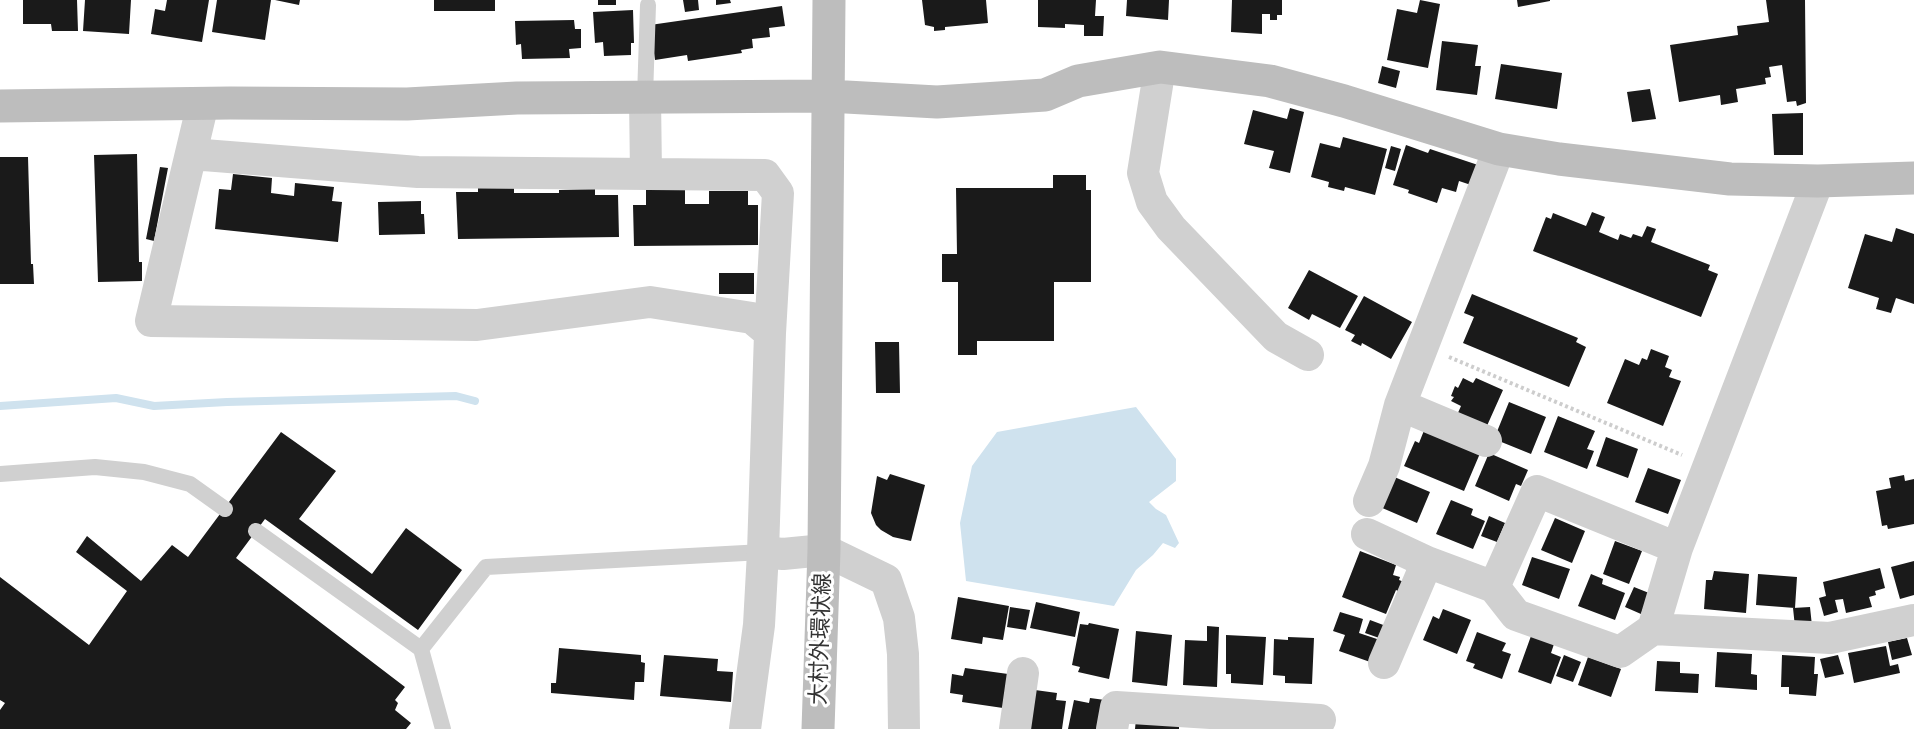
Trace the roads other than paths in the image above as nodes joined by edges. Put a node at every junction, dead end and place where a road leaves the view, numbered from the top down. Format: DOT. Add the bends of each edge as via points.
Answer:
graph roads {
  1 [pos="829,0"];
  2 [pos="648,5"];
  3 [pos="1160,67"];
  4 [pos="828,96"];
  5 [pos="645,97"];
  6 [pos="203,103"];
  7 [pos="0,106"];
  8 [pos="1499,149"];
  9 [pos="191,154"];
  10 [pos="646,174"];
  11 [pos="1914,178"];
  12 [pos="1818,181"];
  13 [pos="770,333"];
  14 [pos="1308,355"];
  15 [pos="1400,405"];
  16 [pos="1486,441"];
  17 [pos="0,474"];
  18 [pos="1369,501"];
  19 [pos="225,509"];
  20 [pos="256,531"];
  21 [pos="1367,534"];
  22 [pos="1677,548"];
  23 [pos="824,550"];
  24 [pos="763,552"];
  25 [pos="1427,562"];
  26 [pos="1494,587"];
  27 [pos="1914,620"];
  28 [pos="1653,629"];
  29 [pos="421,649"];
  30 [pos="1384,663"];
  31 [pos="1023,673"];
  32 [pos="1320,720"];
  33 [pos="443,729"];
  34 [pos="745,729"];
  35 [pos="818,729"];
  36 [pos="904,729"];
  37 [pos="1015,729"];
  38 [pos="1113,729"];
  1 -- 4 [label="street, 大村外環状線"];
  2 -- 5 [label="lane"];
  3 -- 4 [label="street" via="1078,81 1045,95 937,102"];
  3 -- 8 [label="street" via="1270,81"];
  3 -- 14 [label="street" via="1143,172 1152,202 1171,228 1276,337"];
  4 -- 5 [label="street"];
  4 -- 23 [label="street, 大村外環状線"];
  5 -- 6 [label="street" via="407,104"];
  5 -- 10 [label="street"];
  6 -- 7 [label="street"];
  6 -- 9 [label="street"];
  8 -- 12 [label="street" via="1730,179"];
  8 -- 15 [label="street"];
  9 -- 10 [label="street" via="418,172"];
  9 -- 13 [label="street" via="151,321 477,325 650,302 752,318"];
  10 -- 13 [label="street" via="765,175 778,192"];
  11 -- 12 [label="street"];
  12 -- 22 [label="street"];
  13 -- 24 [label="street"];
  15 -- 16 [label="street"];
  15 -- 18 [label="street" via="1384,466"];
  17 -- 19 [label="lane" via="95,467 144,472 189,484"];
  20 -- 29 [label="lane"];
  21 -- 25 [label="street"];
  22 -- 26 [label="street" via="1537,491"];
  22 -- 28 [label="street"];
  23 -- 24 [label="street" via="783,555"];
  23 -- 35 [label="street, 大村外環状線"];
  23 -- 36 [label="street" via="886,580 899,618"];
  24 -- 29 [label="lane" via="486,567"];
  24 -- 34 [label="street" via="759,625"];
  25 -- 26 [label="street"];
  25 -- 30 [label="street"];
  26 -- 28 [label="street" via="1516,615 1620,652"];
  27 -- 28 [label="street" via="1830,638"];
  29 -- 33 [label="lane"];
  31 -- 37 [label="street"];
  32 -- 38 [label="street" via="1116,707"];
}
